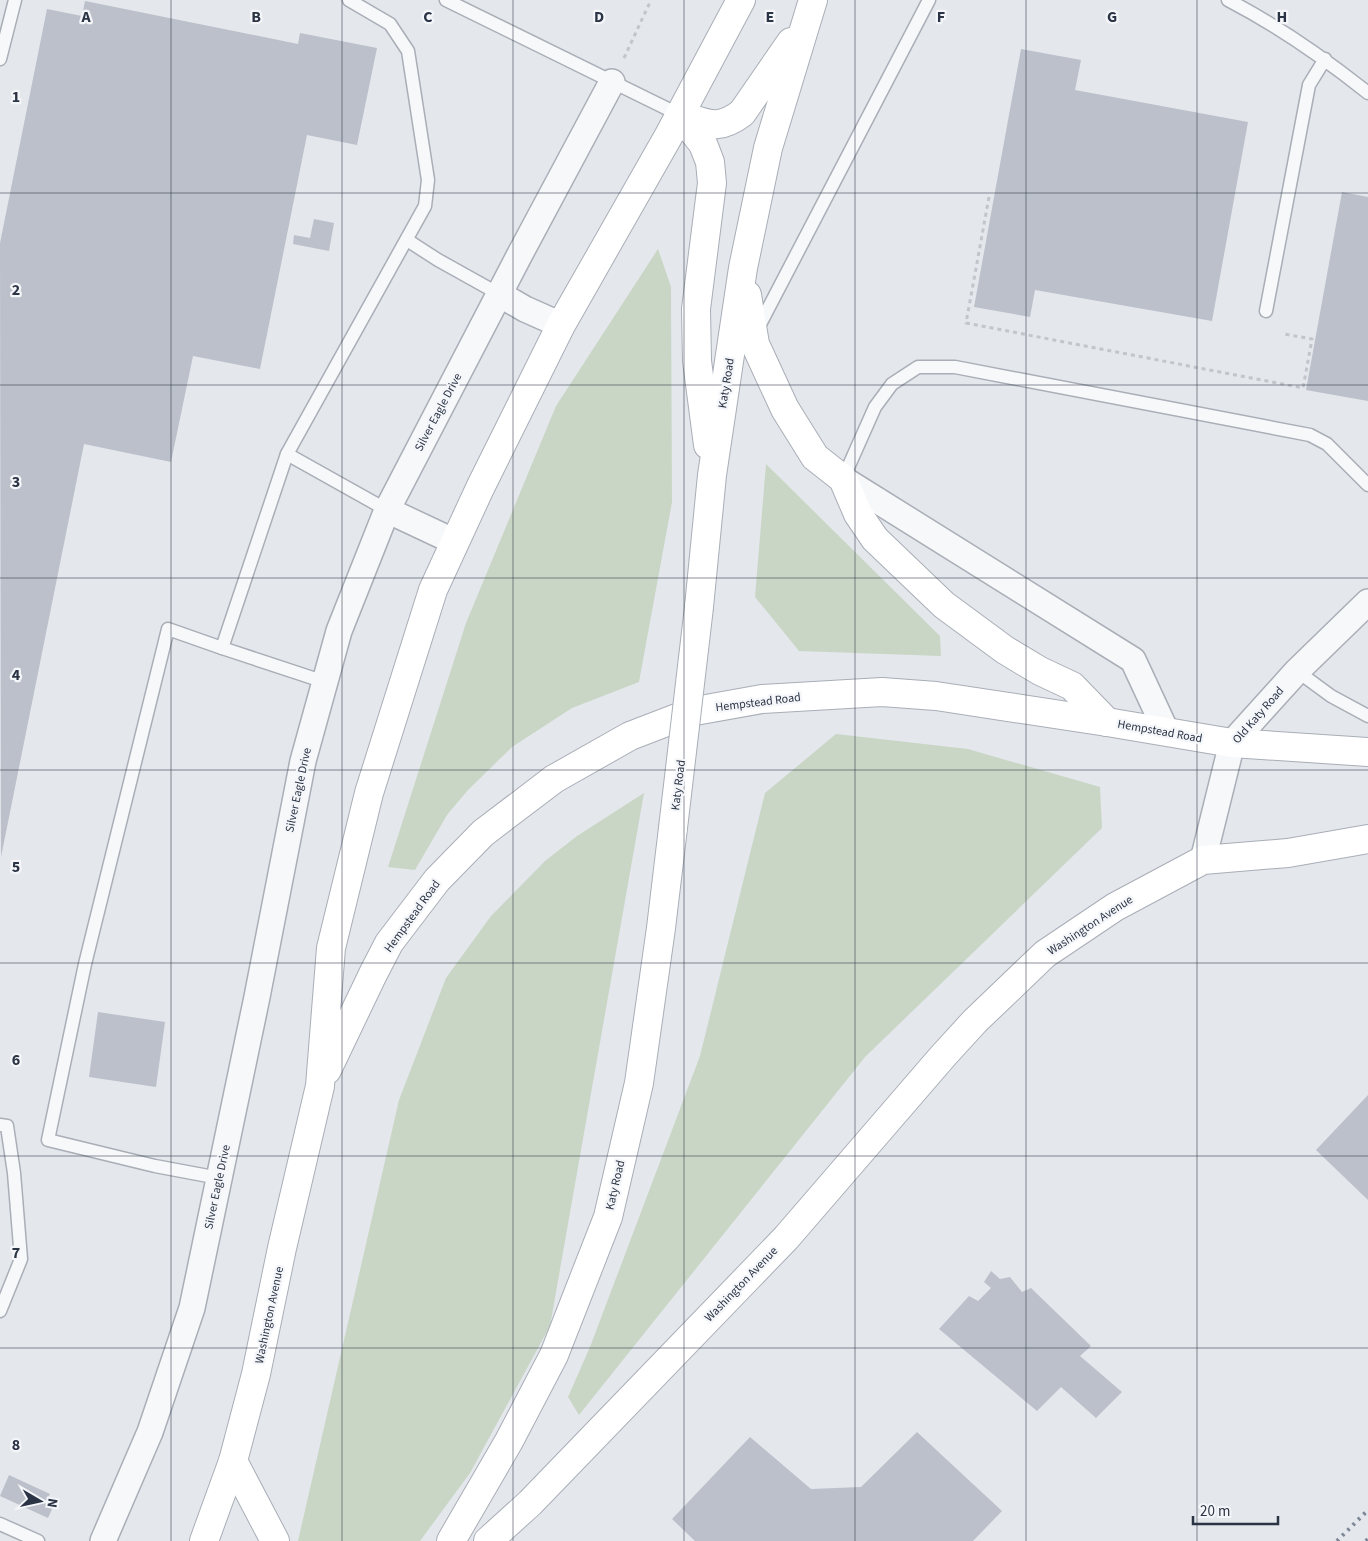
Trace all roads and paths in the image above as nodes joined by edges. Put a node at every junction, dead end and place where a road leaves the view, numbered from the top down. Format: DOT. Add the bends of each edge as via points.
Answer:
graph roads {
  1 [pos="15,0"];
  2 [pos="349,0"];
  3 [pos="446,0"];
  4 [pos="651,0"];
  5 [pos="741,0"];
  6 [pos="929,0"];
  7 [pos="1228,0"];
  8 [pos="810,11"];
  9 [pos="1325,59"];
  10 [pos="0,60"];
  11 [pos="612,82"];
  12 [pos="1368,93"];
  13 [pos="680,115"];
  14 [pos="989,197"];
  15 [pos="407,240"];
  16 [pos="743,268"];
  17 [pos="499,294"];
  18 [pos="1266,310"];
  19 [pos="561,325"];
  20 [pos="1284,334"];
  21 [pos="754,336"];
  22 [pos="287,454"];
  23 [pos="712,475"];
  24 [pos="843,479"];
  25 [pos="1368,486"];
  26 [pos="387,510"];
  27 [pos="455,542"];
  28 [pos="1368,602"];
  29 [pos="222,648"];
  30 [pos="1297,671"];
  31 [pos="325,682"];
  32 [pos="1368,716"];
  33 [pos="1108,722"];
  34 [pos="1166,731"];
  35 [pos="1232,743"];
  36 [pos="1368,752"];
  37 [pos="1368,839"];
  38 [pos="1203,860"];
  39 [pos="320,1086"];
  40 [pos="0,1125"];
  41 [pos="219,1178"];
  42 [pos="0,1311"];
  43 [pos="233,1462"];
  44 [pos="0,1524"];
  45 [pos="38,1541"];
  46 [pos="103,1541"];
  47 [pos="204,1541"];
  48 [pos="275,1541"];
  49 [pos="452,1541"];
  50 [pos="488,1541"];
  1 -- 10 [label="lane"];
  2 -- 15 [label="lane" via="390,24 408,51 428,180 425,206"];
  3 -- 11 [label="lane"];
  4 -- 11 [label="path"];
  5 -- 13 [label="main road"];
  6 -- 21 [label="lane"];
  7 -- 9 [label="lane"];
  8 -- 13 [label="main road" via="742,113 731,122 714,125"];
  8 -- 16 [label="main road, Katy Road" via="768,148"];
  9 -- 12 [label="lane"];
  9 -- 18 [label="lane" via="1309,86"];
  11 -- 13 [label="lane"];
  11 -- 17 [label="street, Silver Eagle Drive"];
  13 -- 19 [label="main road"];
  13 -- 23 [label="main road" via="702,144 710,162 712,183 696,309 697,352"];
  14 -- 20 [label="path" via="966,323 1303,388 1312,339"];
  15 -- 17 [label="lane"];
  15 -- 22 [label="lane"];
  16 -- 21 [label="main road"];
  16 -- 23 [label="main road, Katy Road"];
  17 -- 19 [label="street"];
  17 -- 26 [label="street, Silver Eagle Drive"];
  19 -- 27 [label="main road"];
  21 -- 24 [label="main road" via="754,344 785,409 815,457"];
  22 -- 26 [label="lane"];
  22 -- 29 [label="lane"];
  23 -- 49 [label="main road, Katy Road, bridge" via="661,928 638,1083 608,1217 554,1355"];
  24 -- 25 [label="lane" via="875,407 892,384 918,367 955,367 1310,435 1327,444"];
  24 -- 33 [label="main road" via="858,514 875,539 944,605 1005,650 1072,686"];
  24 -- 34 [label="street" via="1133,660"];
  26 -- 27 [label="street"];
  26 -- 31 [label="street, Silver Eagle Drive" via="339,631"];
  27 -- 39 [label="main road" via="433,590 364,812 331,948"];
  28 -- 30 [label="street, Old Katy Road"];
  29 -- 31 [label="lane"];
  29 -- 41 [label="lane" via="168,629 85,964 48,1140"];
  30 -- 32 [label="lane"];
  30 -- 35 [label="street, Old Katy Road"];
  31 -- 41 [label="street, Silver Eagle Drive" via="303,761"];
  33 -- 34 [label="main road, Hempstead Road"];
  33 -- 39 [label="main road, Hempstead Road" via="936,696 882,692 762,699 695,711 630,736 554,779 484,833 438,880 389,943"];
  34 -- 35 [label="main road, Hempstead Road"];
  35 -- 36 [label="main road, Hempstead Road"];
  35 -- 38 [label="street, Old Katy Road"];
  37 -- 38 [label="main road" via="1288,853"];
  38 -- 50 [label="main road, Washington Avenue" via="1115,907 1045,954 943,1056 786,1238 530,1504"];
  39 -- 43 [label="main road, Washington Avenue" via="256,1374"];
  40 -- 42 [label="lane" via="7,1126 10,1145 21,1259"];
  41 -- 46 [label="street, Silver Eagle Drive" via="192,1308 150,1432"];
  43 -- 47 [label="main road, Washington Avenue"];
  43 -- 48 [label="main road"];
  44 -- 45 [label="lane"];
}
